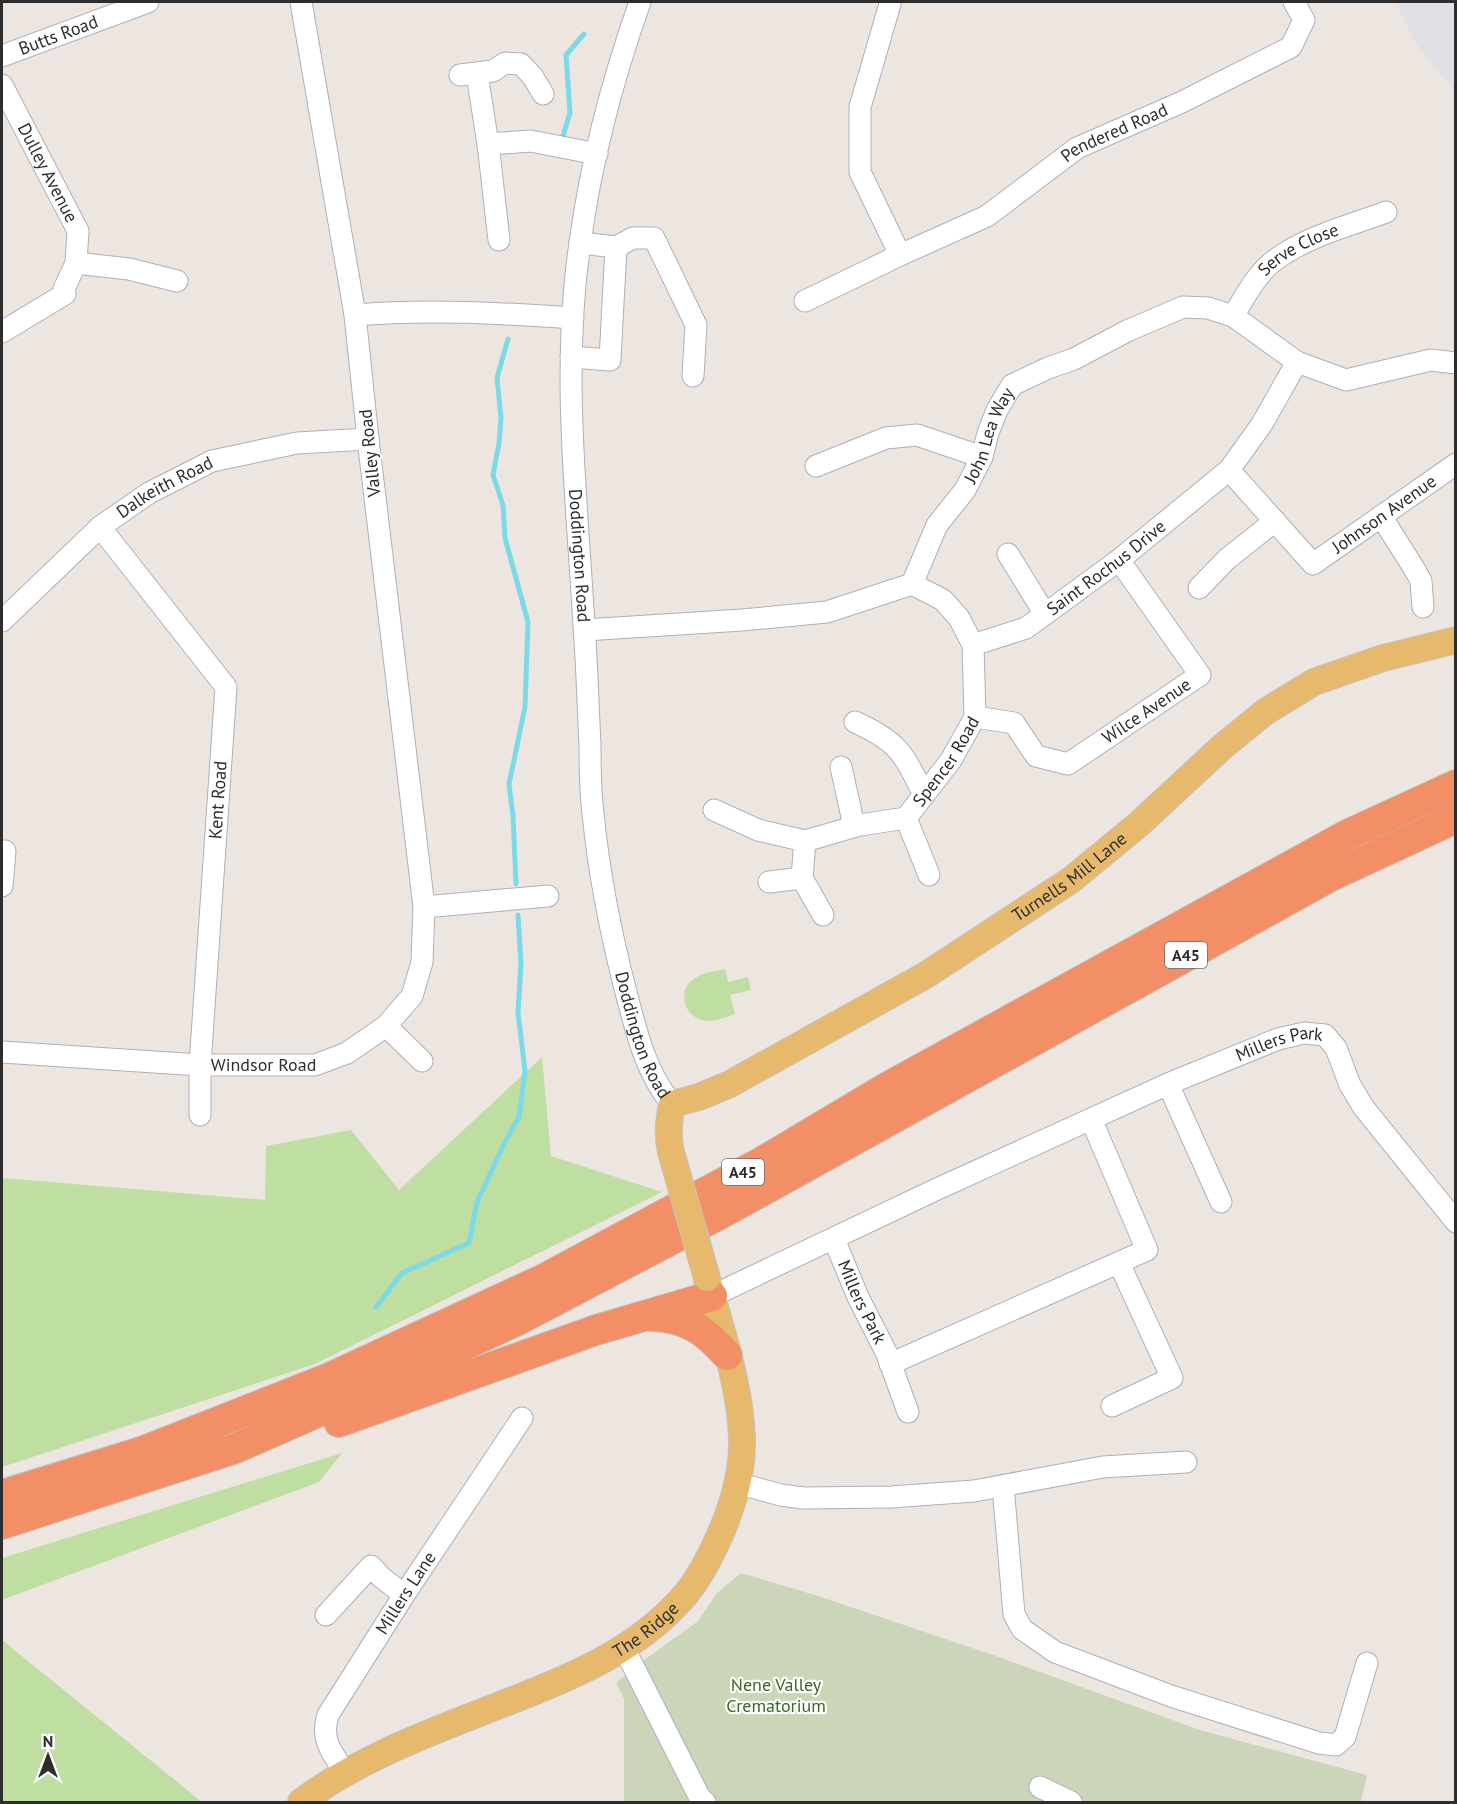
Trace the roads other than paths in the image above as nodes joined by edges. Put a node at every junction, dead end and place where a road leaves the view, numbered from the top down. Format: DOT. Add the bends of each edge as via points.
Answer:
graph roads {
  1 [pos="148,2"];
  2 [pos="301,2"];
  3 [pos="640,2"];
  4 [pos="891,2"];
  5 [pos="1294,2"];
  6 [pos="2,56"];
  7 [pos="2,85"];
  8 [pos="543,94"];
  9 [pos="488,144"];
  10 [pos="597,154"];
  11 [pos="1386,212"];
  12 [pos="499,240"];
  13 [pos="580,243"];
  14 [pos="616,247"];
  15 [pos="900,255"];
  16 [pos="76,263"];
  17 [pos="177,281"];
  18 [pos="805,301"];
  19 [pos="355,315"];
  20 [pos="1233,316"];
  21 [pos="573,318"];
  22 [pos="2,332"];
  23 [pos="571,357"];
  24 [pos="1297,362"];
  25 [pos="1455,363"];
  26 [pos="693,376"];
  27 [pos="368,439"];
  28 [pos="982,457"];
  29 [pos="1455,464"];
  30 [pos="816,466"];
  31 [pos="1229,470"];
  32 [pos="1381,516"];
  33 [pos="1275,521"];
  34 [pos="100,527"];
  35 [pos="1008,554"];
  36 [pos="1119,560"];
  37 [pos="912,584"];
  38 [pos="1199,588"];
  39 [pos="1423,607"];
  40 [pos="1045,614"];
  41 [pos="2,621"];
  42 [pos="585,630"];
  43 [pos="1455,640"];
  44 [pos="973,645"];
  45 [pos="975,717"];
  46 [pos="855,722"];
  47 [pos="841,767"];
  48 [pos="1455,785"];
  49 [pos="924,795"];
  50 [pos="714,810"];
  51 [pos="906,818"];
  52 [pos="1455,818"];
  53 [pos="854,826"];
  54 [pos="805,841"];
  55 [pos="5,851"];
  56 [pos="929,875"];
  57 [pos="802,878"];
  58 [pos="769,882"];
  59 [pos="2,886"];
  60 [pos="548,896"];
  61 [pos="424,907"];
  62 [pos="823,915"];
  63 [pos="386,1026"];
  64 [pos="2,1052"];
  65 [pos="422,1061"];
  66 [pos="200,1065"];
  67 [pos="1168,1084"];
  68 [pos="672,1104"];
  69 [pos="200,1115"];
  70 [pos="1091,1119"];
  71 [pos="1221,1202"];
  72 [pos="1455,1222"];
  73 [pos="834,1239"];
  74 [pos="1119,1263"];
  75 [pos="709,1287"];
  76 [pos="646,1316"];
  77 [pos="727,1355"];
  78 [pos="890,1364"];
  79 [pos="1112,1406"];
  80 [pos="908,1412"];
  81 [pos="522,1418"];
  82 [pos="236,1448"];
  83 [pos="1186,1462"];
  84 [pos="737,1483"];
  85 [pos="1003,1486"];
  86 [pos="2,1495"];
  87 [pos="2,1524"];
  88 [pos="404,1595"];
  89 [pos="326,1615"];
  90 [pos="624,1647"];
  91 [pos="1367,1663"];
  92 [pos="345,1773"];
  93 [pos="1040,1787"];
  94 [pos="301,1803"];
  95 [pos="705,1803"];
  96 [pos="1071,1803"];
  1 -- 6 [label="street, Butts Road"];
  2 -- 19 [label="street, Valley Road"];
  3 -- 10 [label="street, Doddington Road"];
  4 -- 15 [label="street" via="860,107 860,172"];
  5 -- 15 [label="street, Pendered Road" via="1304,20 1291,47 1182,102 1077,148 987,216"];
  7 -- 16 [label="street, Dulley Avenue" via="78,231"];
  8 -- 9 [label="street" via="521,64 505,63 494,71 468,75"];
  9 -- 10 [label="street" via="531,141"];
  9 -- 12 [label="street"];
  10 -- 13 [label="street, Doddington Road"];
  11 -- 20 [label="street, Serve Close" via="1312,239 1274,261 1255,281"];
  13 -- 14 [label="street"];
  13 -- 21 [label="street, Doddington Road"];
  14 -- 23 [label="street" via="610,360"];
  14 -- 26 [label="street" via="633,238 654,238 696,325"];
  15 -- 18 [label="street, Pendered Road"];
  16 -- 17 [label="street" via="129,269"];
  16 -- 22 [label="street, Dulley Avenue" via="64,289 66,294"];
  19 -- 21 [label="street" via="489,312"];
  19 -- 27 [label="street, Valley Road"];
  20 -- 24 [label="street, John Lea Way"];
  20 -- 28 [label="street, John Lea Way" via="1208,308 1183,307 1012,386 997,410"];
  21 -- 23 [label="street, Doddington Road"];
  23 -- 42 [label="street, Doddington Road" via="572,443"];
  24 -- 25 [label="street, John Lea Way" via="1346,380 1431,360"];
  24 -- 31 [label="street, Saint Rochus Drive" via="1262,424"];
  27 -- 34 [label="street, Dalkeith Road" via="297,443 212,461 149,493"];
  27 -- 61 [label="street, Valley Road"];
  28 -- 30 [label="street" via="917,435 886,438"];
  28 -- 37 [label="street, John Lea Way" via="965,490 937,525"];
  29 -- 32 [label="street, Johnson Avenue"];
  31 -- 33 [label="street"];
  31 -- 36 [label="street, Saint Rochus Drive"];
  32 -- 33 [label="street, Johnson Avenue" via="1313,564"];
  32 -- 39 [label="street" via="1418,575"];
  33 -- 38 [label="street"];
  34 -- 41 [label="street, Dalkeith Road"];
  34 -- 66 [label="street, Kent Road" via="226,687"];
  35 -- 40 [label="street"];
  36 -- 40 [label="street, Saint Rochus Drive"];
  36 -- 45 [label="street, Wilce Avenue" via="1200,675 1068,764 1036,756 1014,723"];
  37 -- 42 [label="street" via="827,612"];
  37 -- 44 [label="street, Spencer Road" via="943,600 959,618"];
  40 -- 44 [label="street, Saint Rochus Drive" via="1026,628"];
  42 -- 68 [label="street, Doddington Road" via="592,810 607,917 639,1040 652,1074"];
  43 -- 68 [label="main road, Turnells Mill Lane" via="1383,658 1314,682 1265,712 1071,880 926,975 730,1084"];
  44 -- 45 [label="street, Spencer Road"];
  45 -- 49 [label="street, Spencer Road" via="951,760"];
  46 -- 49 [label="street" via="895,745"];
  47 -- 53 [label="street"];
  48 -- 86 [label="highway, A45" via="1347,835 888,1087 762,1162 544,1279 327,1378 144,1451"];
  49 -- 51 [label="street, Spencer Road"];
  50 -- 54 [label="street" via="758,830"];
  51 -- 53 [label="street, Spencer Road"];
  51 -- 56 [label="street, Spencer Road"];
  52 -- 82 [label="highway, A45" via="1331,876 722,1213 516,1321"];
  53 -- 54 [label="street, Spencer Road"];
  54 -- 57 [label="street"];
  55 -- 59 [label="street"];
  57 -- 58 [label="street"];
  57 -- 62 [label="street"];
  60 -- 61 [label="street"];
  61 -- 63 [label="street, Windsor Road" via="422,962 412,996"];
  63 -- 65 [label="street"];
  63 -- 66 [label="street, Windsor Road" via="347,1053 315,1065"];
  64 -- 66 [label="street, Windsor Road"];
  66 -- 69 [label="street, Kent Road"];
  67 -- 70 [label="street, Millers Park"];
  67 -- 71 [label="street"];
  67 -- 72 [label="street, Millers Park" via="1278,1039 1304,1033 1325,1035 1336,1048 1364,1108"];
  68 -- 75 [label="main road, The Ridge, bridge" via="668,1139"];
  70 -- 73 [label="street, Millers Park"];
  70 -- 74 [label="street, Millers Park" via="1147,1250"];
  73 -- 75 [label="street, Millers Park"];
  73 -- 78 [label="street, Millers Park"];
  74 -- 78 [label="street, Millers Park"];
  74 -- 79 [label="street" via="1173,1378"];
  75 -- 76 [label="highway"];
  75 -- 77 [label="main road, The Ridge"];
  76 -- 77 [label="highway" via="675,1318 697,1327"];
  76 -- 82 [label="highway" via="596,1330 348,1420"];
  77 -- 84 [label="main road, The Ridge" via="741,1420 742,1454"];
  78 -- 80 [label="street, Millers Park"];
  81 -- 88 [label="street, Millers Lane"];
  82 -- 87 [label="highway, A45"];
  83 -- 85 [label="street" via="1103,1467"];
  84 -- 85 [label="street" via="781,1495 824,1499"];
  84 -- 90 [label="main road, The Ridge" via="717,1543 693,1585 674,1607"];
  85 -- 91 [label="street" via="1014,1614 1022,1629 1054,1652 1171,1696 1336,1745 1345,1737"];
  88 -- 89 [label="street" via="371,1566"];
  88 -- 92 [label="street, Millers Lane" via="328,1714 325,1738"];
  90 -- 92 [label="main road, The Ridge" via="559,1682 387,1751"];
  90 -- 95 [label="street"];
  92 -- 94 [label="main road, The Ridge"];
  93 -- 96 [label="street"];
}
